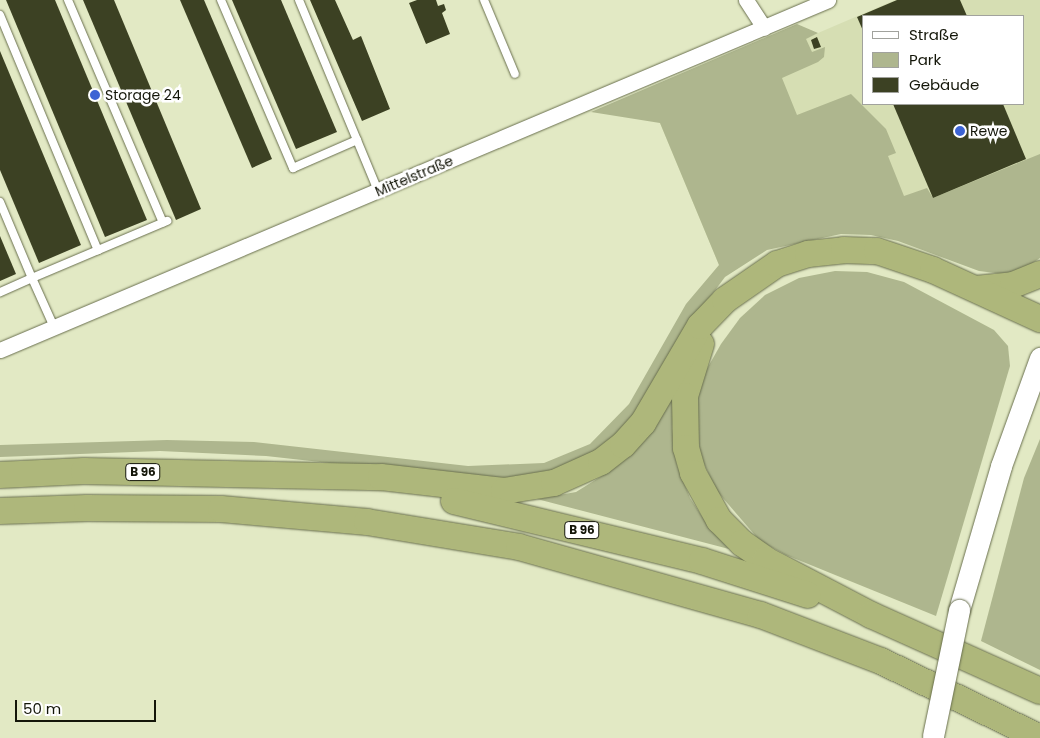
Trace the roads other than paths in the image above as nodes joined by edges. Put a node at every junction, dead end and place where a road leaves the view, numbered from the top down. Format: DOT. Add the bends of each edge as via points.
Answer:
graph roads {
  1 [pos="68,0"];
  2 [pos="221,0"];
  3 [pos="299,0"];
  4 [pos="484,0"];
  5 [pos="746,0"];
  6 [pos="828,0"];
  7 [pos="0,15"];
  8 [pos="764,28"];
  9 [pos="515,74"];
  10 [pos="357,140"];
  11 [pos="378,191"];
  12 [pos="0,202"];
  13 [pos="98,250"];
  14 [pos="1040,274"];
  15 [pos="32,278"];
  16 [pos="752,279"];
  17 [pos="975,289"];
  18 [pos="0,292"];
  19 [pos="1040,319"];
  20 [pos="54,327"];
  21 [pos="0,350"];
  22 [pos="1040,358"];
  23 [pos="0,475"];
  24 [pos="287,477"];
  25 [pos="0,511"];
  26 [pos="871,615"];
  27 [pos="1040,692"];
  28 [pos="932,737"];
  29 [pos="1040,738"];
  1 -- 13 [label="lane" via="165,222"];
  2 -- 10 [label="lane" via="292,168"];
  3 -- 10 [label="lane"];
  4 -- 9 [label="lane"];
  5 -- 8 [label="street"];
  6 -- 8 [label="street, Mittelstraße"];
  7 -- 13 [label="lane"];
  8 -- 11 [label="street, Mittelstraße"];
  10 -- 11 [label="lane"];
  11 -- 20 [label="street, Mittelstraße"];
  12 -- 15 [label="lane"];
  13 -- 15 [label="lane"];
  14 -- 17 [label="highway" via="1013,285"];
  15 -- 18 [label="lane"];
  15 -- 20 [label="lane"];
  16 -- 17 [label="highway" via="777,264 808,254 876,251 911,261"];
  16 -- 24 [label="highway" via="700,326 643,423 623,445 580,474 554,483 504,491 382,477"];
  16 -- 26 [label="highway" via="720,313 691,370 684,420 686,448 693,474 719,520 742,543 766,560"];
  17 -- 19 [label="highway"];
  20 -- 21 [label="street, Mittelstraße"];
  22 -- 28 [label="main road, bridge" via="1001,466 959,610"];
  23 -- 24 [label="highway, B 96" via="148,472"];
  24 -- 26 [label="highway, B 96" via="422,494 606,535 702,561"];
  25 -- 29 [label="highway, B 96" via="221,509 367,522 519,547 761,615 881,661"];
  26 -- 27 [label="highway, B 96"];
}
